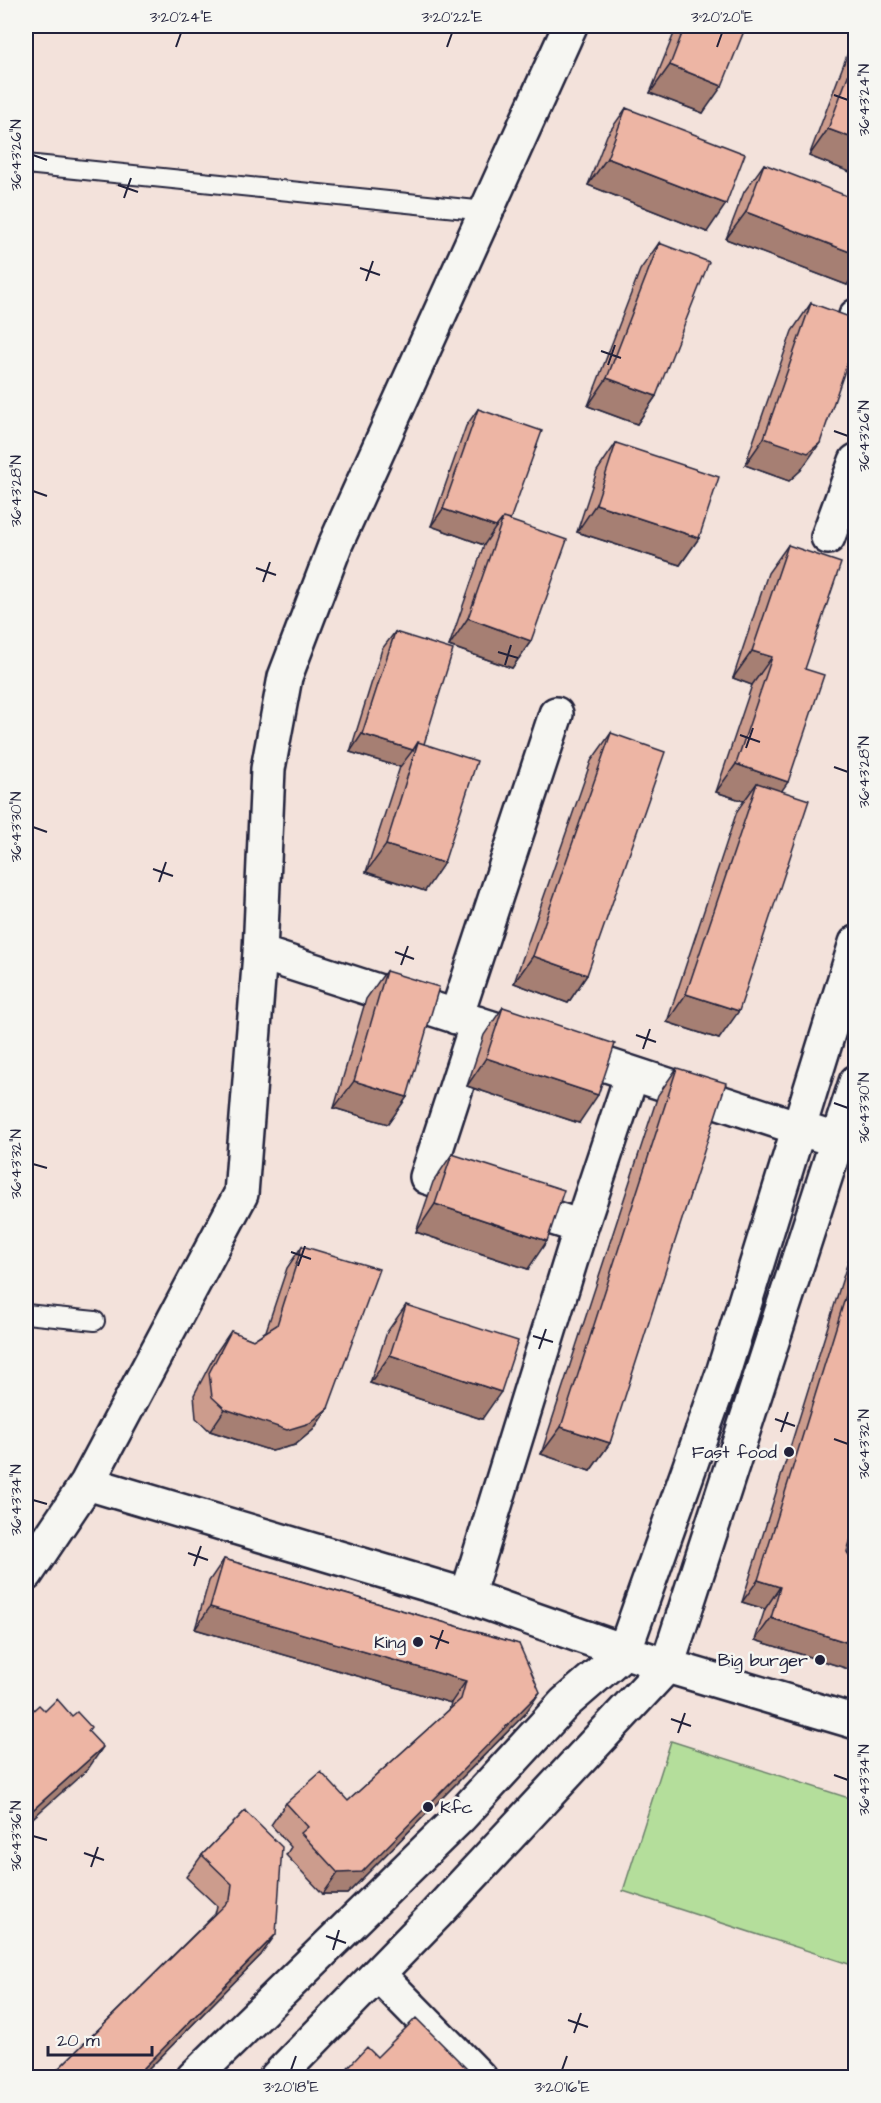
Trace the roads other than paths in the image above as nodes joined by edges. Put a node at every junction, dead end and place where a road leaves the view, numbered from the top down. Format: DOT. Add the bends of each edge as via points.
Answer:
graph roads {
  1 [pos="570,26"];
  2 [pos="26,164"];
  3 [pos="486,211"];
  4 [pos="855,316"];
  5 [pos="855,332"];
  6 [pos="855,460"];
  7 [pos="828,537"];
  8 [pos="556,714"];
  9 [pos="855,943"];
  10 [pos="260,953"];
  11 [pos="466,1020"];
  12 [pos="632,1074"];
  13 [pos="855,1082"];
  14 [pos="799,1127"];
  15 [pos="846,1143"];
  16 [pos="581,1227"];
  17 [pos="26,1314"];
  18 [pos="95,1321"];
  19 [pos="87,1484"];
  20 [pos="26,1575"];
  21 [pos="467,1596"];
  22 [pos="624,1652"];
  23 [pos="667,1666"];
  24 [pos="855,1722"];
  25 [pos="378,1974"];
  26 [pos="193,2078"];
  27 [pos="276,2078"];
  28 [pos="480,2078"];
  1 -- 3 [label="street"];
  2 -- 3 [label="lane"];
  3 -- 10 [label="street" via="336,543 285,676 268,770"];
  4 -- 5 [label="street" via="851,331"];
  6 -- 7 [label="street"];
  8 -- 11 [label="street"];
  9 -- 14 [label="street"];
  10 -- 11 [label="street"];
  10 -- 19 [label="street" via="241,1194"];
  11 -- 12 [label="street"];
  11 -- 16 [label="street" via="427,1177"];
  12 -- 14 [label="street"];
  12 -- 16 [label="street"];
  13 -- 15 [label="street"];
  14 -- 15 [label="street"];
  14 -- 22 [label="street" via="723,1373"];
  15 -- 23 [label="street"];
  16 -- 21 [label="street"];
  17 -- 18 [label="lane"];
  19 -- 20 [label="street"];
  19 -- 21 [label="street"];
  21 -- 22 [label="street"];
  22 -- 23 [label="street"];
  22 -- 26 [label="street" via="565,1702 460,1817"];
  23 -- 24 [label="street"];
  23 -- 25 [label="street"];
  25 -- 27 [label="street"];
  25 -- 28 [label="street"];
}
